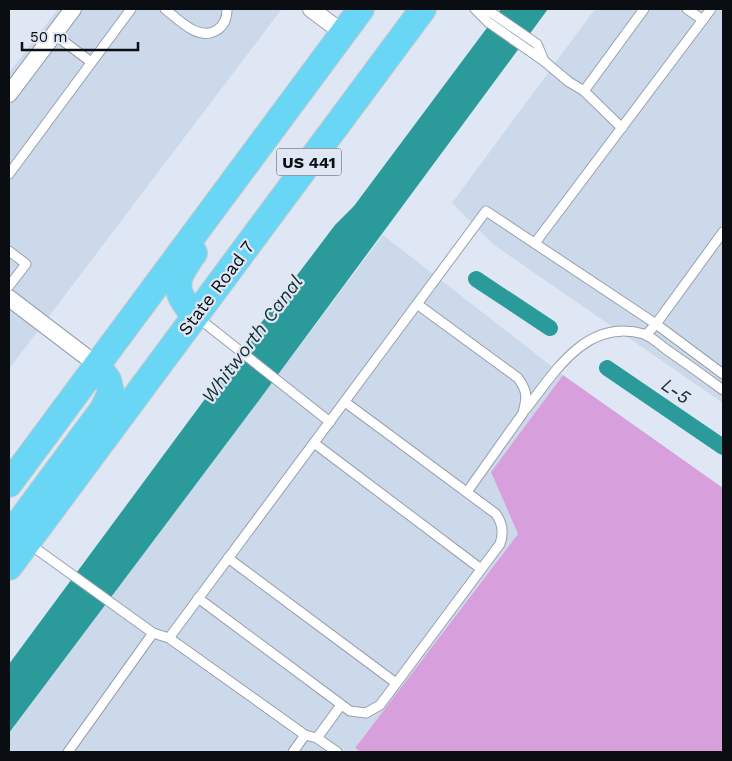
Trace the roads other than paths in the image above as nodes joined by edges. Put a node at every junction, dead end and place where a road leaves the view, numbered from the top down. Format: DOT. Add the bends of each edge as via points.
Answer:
graph roads {
  1 [pos="73,9"];
  2 [pos="131,9"];
  3 [pos="165,9"];
  4 [pos="226,9"];
  5 [pos="311,9"];
  6 [pos="423,9"];
  7 [pos="475,9"];
  8 [pos="644,9"];
  9 [pos="687,9"];
  10 [pos="711,9"];
  11 [pos="486,10"];
  12 [pos="352,16"];
  13 [pos="703,20"];
  14 [pos="54,34"];
  15 [pos="544,61"];
  16 [pos="91,62"];
  17 [pos="584,91"];
  18 [pos="9,94"];
  19 [pos="622,128"];
  20 [pos="9,174"];
  21 [pos="231,185"];
  22 [pos="723,232"];
  23 [pos="535,243"];
  24 [pos="9,251"];
  25 [pos="9,286"];
  26 [pos="9,298"];
  27 [pos="418,304"];
  28 [pos="195,316"];
  29 [pos="656,324"];
  30 [pos="646,335"];
  31 [pos="97,365"];
  32 [pos="723,374"];
  33 [pos="723,390"];
  34 [pos="345,402"];
  35 [pos="523,413"];
  36 [pos="330,422"];
  37 [pos="314,444"];
  38 [pos="9,484"];
  39 [pos="467,492"];
  40 [pos="18,539"];
  41 [pos="228,558"];
  42 [pos="9,567"];
  43 [pos="481,569"];
  44 [pos="198,598"];
  45 [pos="153,633"];
  46 [pos="169,638"];
  47 [pos="396,683"];
  48 [pos="341,705"];
  49 [pos="306,735"];
  50 [pos="317,738"];
  51 [pos="68,752"];
  52 [pos="293,752"];
  53 [pos="337,752"];
  1 -- 14 [label="street"];
  2 -- 16 [label="lane"];
  3 -- 4 [label="lane" via="192,29 206,34 214,32 225,22"];
  5 -- 12 [label="street"];
  6 -- 28 [label="main road, State Road 7 / US 441"];
  7 -- 15 [label="lane" via="488,22"];
  8 -- 17 [label="lane"];
  9 -- 13 [label="lane"];
  10 -- 13 [label="lane"];
  11 -- 15 [label="lane" via="537,44"];
  12 -- 21 [label="main road, US 441"];
  13 -- 19 [label="lane"];
  14 -- 16 [label="lane"];
  14 -- 18 [label="street"];
  15 -- 17 [label="lane"];
  16 -- 20 [label="lane"];
  17 -- 19 [label="lane"];
  19 -- 23 [label="lane"];
  21 -- 28 [label="main road" via="212,229 181,271 178,289 181,299"];
  21 -- 31 [label="main road, US 441"];
  22 -- 29 [label="lane"];
  23 -- 27 [label="lane" via="486,211"];
  23 -- 29 [label="lane"];
  24 -- 25 [label="lane" via="26,264"];
  26 -- 31 [label="street"];
  27 -- 34 [label="lane"];
  27 -- 35 [label="lane" via="518,378 526,389"];
  28 -- 36 [label="lane"];
  28 -- 40 [label="main road, State Road 7 / US 441"];
  29 -- 30 [label="lane"];
  29 -- 32 [label="lane"];
  30 -- 33 [label="lane"];
  30 -- 35 [label="lane" via="624,332 602,335 582,344 566,358"];
  31 -- 38 [label="main road, US 441"];
  31 -- 40 [label="main road" via="108,380 111,392"];
  34 -- 36 [label="lane"];
  34 -- 39 [label="lane"];
  35 -- 39 [label="lane"];
  36 -- 37 [label="lane"];
  37 -- 41 [label="lane"];
  37 -- 43 [label="lane"];
  39 -- 43 [label="lane" via="496,514 502,529 500,544"];
  40 -- 42 [label="main road, State Road 7 / US 441"];
  40 -- 45 [label="lane"];
  41 -- 44 [label="lane"];
  41 -- 47 [label="lane"];
  43 -- 47 [label="lane"];
  44 -- 46 [label="lane"];
  44 -- 48 [label="lane"];
  45 -- 46 [label="lane"];
  45 -- 51 [label="lane"];
  46 -- 49 [label="lane"];
  47 -- 48 [label="lane" via="380,705 366,713 350,711"];
  48 -- 50 [label="lane"];
  49 -- 50 [label="lane"];
  49 -- 52 [label="lane"];
  50 -- 53 [label="lane"];
}
